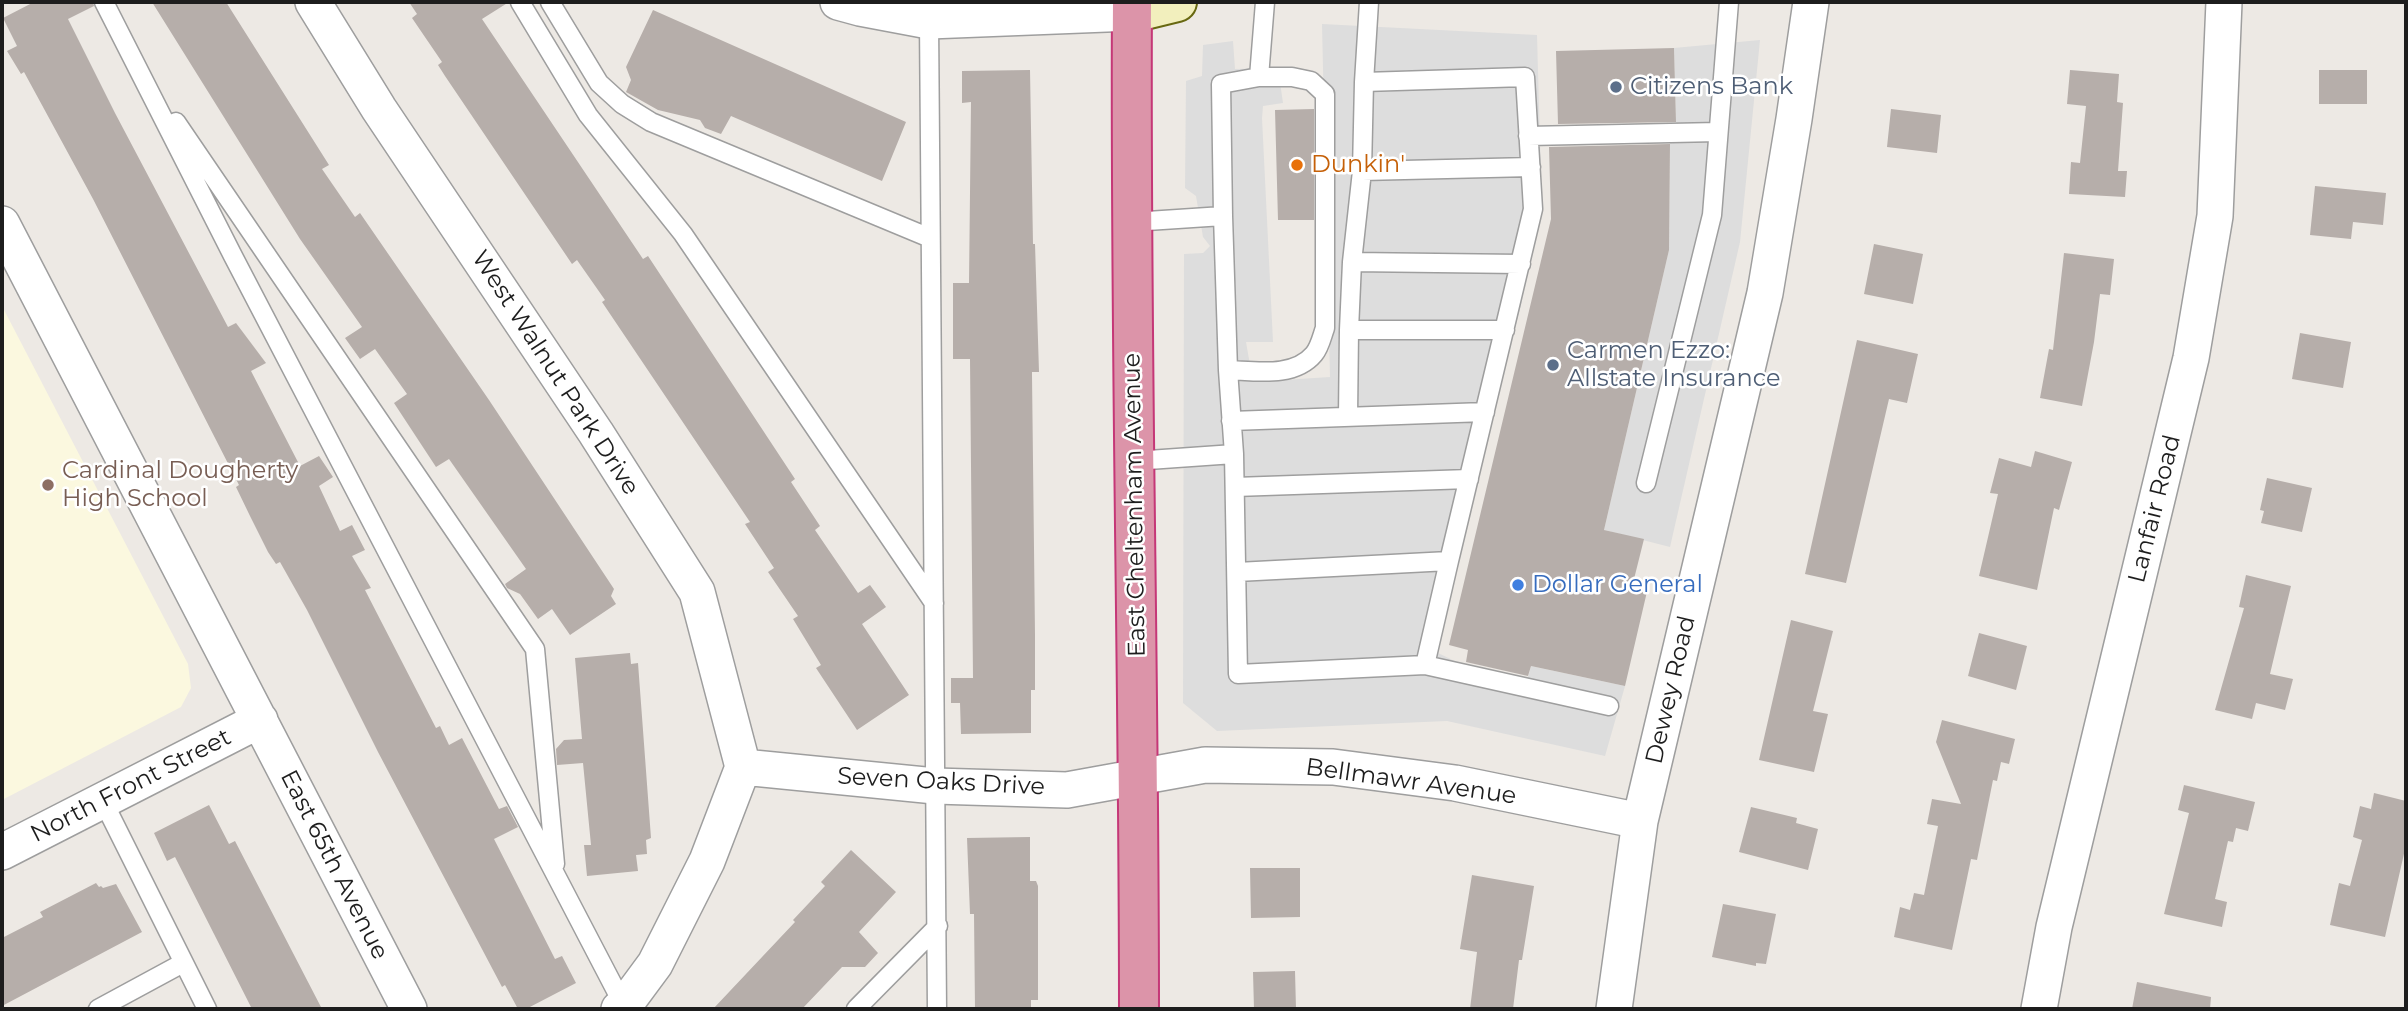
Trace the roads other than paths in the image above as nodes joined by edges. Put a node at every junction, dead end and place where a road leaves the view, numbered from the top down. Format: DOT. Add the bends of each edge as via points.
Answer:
graph roads {
  1 [pos="104,2"];
  2 [pos="313,2"];
  3 [pos="520,2"];
  4 [pos="550,2"];
  5 [pos="838,2"];
  6 [pos="1177,2"];
  7 [pos="1265,2"];
  8 [pos="1369,2"];
  9 [pos="1729,2"];
  10 [pos="1811,2"];
  11 [pos="2224,2"];
  12 [pos="1132,7"];
  13 [pos="921,14"];
  14 [pos="137,65"];
  15 [pos="1259,77"];
  16 [pos="1364,82"];
  17 [pos="1718,132"];
  18 [pos="1528,136"];
  19 [pos="1531,167"];
  20 [pos="1362,171"];
  21 [pos="1223,216"];
  22 [pos="1132,222"];
  23 [pos="2,224"];
  24 [pos="930,238"];
  25 [pos="1352,262"];
  26 [pos="1521,264"];
  27 [pos="1349,330"];
  28 [pos="1505,330"];
  29 [pos="1228,370"];
  30 [pos="1485,412"];
  31 [pos="1348,417"];
  32 [pos="1231,421"];
  33 [pos="1234,454"];
  34 [pos="1134,461"];
  35 [pos="1469,479"];
  36 [pos="1646,483"];
  37 [pos="1235,487"];
  38 [pos="1449,561"];
  39 [pos="1237,572"];
  40 [pos="934,603"];
  41 [pos="1425,665"];
  42 [pos="1609,706"];
  43 [pos="260,720"];
  44 [pos="743,768"];
  45 [pos="1139,777"];
  46 [pos="935,786"];
  47 [pos="102,799"];
  48 [pos="1640,821"];
  49 [pos="2,852"];
  50 [pos="556,875"];
  51 [pos="938,926"];
  52 [pos="183,963"];
  53 [pos="622,1007"];
  54 [pos="204,1008"];
  55 [pos="98,1009"];
  56 [pos="409,1009"];
  57 [pos="856,1009"];
  58 [pos="937,1009"];
  59 [pos="1139,1009"];
  60 [pos="1614,1009"];
  61 [pos="2039,1009"];
  1 -- 14 [label="lane"];
  2 -- 44 [label="street, West Walnut Park Drive" via="697,592"];
  3 -- 40 [label="lane" via="588,115 683,234"];
  4 -- 24 [label="lane" via="598,83 641,116"];
  5 -- 13 [label="street"];
  6 -- 12 [label="street"];
  7 -- 15 [label="lane"];
  8 -- 16 [label="lane"];
  9 -- 17 [label="lane"];
  10 -- 48 [label="street, Dewey Road" via="1765,293"];
  11 -- 61 [label="street, Lanfair Road" via="2215,216 2191,358 2054,927"];
  12 -- 13 [label="street"];
  12 -- 22 [label="highway, East Cheltenham Avenue"];
  13 -- 24 [label="lane"];
  14 -- 50 [label="lane"];
  14 -- 50 [label="lane" via="536,649"];
  15 -- 21 [label="lane" via="1221,84"];
  15 -- 29 [label="lane" via="1311,81 1325,94 1325,328 1316,352 1302,366 1279,371"];
  16 -- 18 [label="lane" via="1525,77"];
  16 -- 20 [label="lane"];
  17 -- 18 [label="lane"];
  17 -- 36 [label="lane" via="1712,215"];
  18 -- 19 [label="lane"];
  19 -- 20 [label="lane"];
  19 -- 26 [label="lane" via="1533,209"];
  20 -- 25 [label="lane"];
  21 -- 22 [label="lane"];
  21 -- 29 [label="lane"];
  22 -- 34 [label="highway, East Cheltenham Avenue"];
  23 -- 43 [label="street, East 65th Avenue"];
  24 -- 40 [label="lane"];
  25 -- 26 [label="lane"];
  25 -- 27 [label="lane"];
  26 -- 28 [label="lane"];
  27 -- 28 [label="lane"];
  27 -- 31 [label="lane"];
  28 -- 30 [label="lane"];
  29 -- 32 [label="lane"];
  30 -- 31 [label="lane"];
  30 -- 35 [label="lane"];
  31 -- 32 [label="lane"];
  32 -- 33 [label="lane"];
  33 -- 34 [label="lane"];
  33 -- 37 [label="lane"];
  34 -- 45 [label="highway, East Cheltenham Avenue"];
  35 -- 37 [label="lane"];
  35 -- 38 [label="lane"];
  37 -- 39 [label="lane"];
  38 -- 39 [label="lane"];
  38 -- 41 [label="lane"];
  39 -- 41 [label="lane" via="1238,674"];
  40 -- 46 [label="lane"];
  41 -- 42 [label="lane"];
  43 -- 47 [label="street, North Front Street"];
  43 -- 56 [label="street, East 65th Avenue"];
  44 -- 46 [label="street, Seven Oaks Drive"];
  44 -- 53 [label="street" via="707,861 655,964"];
  45 -- 46 [label="street, Seven Oaks Drive" via="1067,790"];
  45 -- 48 [label="street, Bellmawr Avenue" via="1205,765 1333,767 1455,783"];
  45 -- 59 [label="highway, East Cheltenham Avenue"];
  46 -- 51 [label="lane"];
  47 -- 49 [label="street, North Front Street"];
  47 -- 52 [label="lane"];
  48 -- 60 [label="street, Dewey Road"];
  50 -- 53 [label="lane"];
  51 -- 57 [label="lane"];
  51 -- 58 [label="lane"];
  52 -- 54 [label="lane"];
  52 -- 55 [label="lane"];
}
